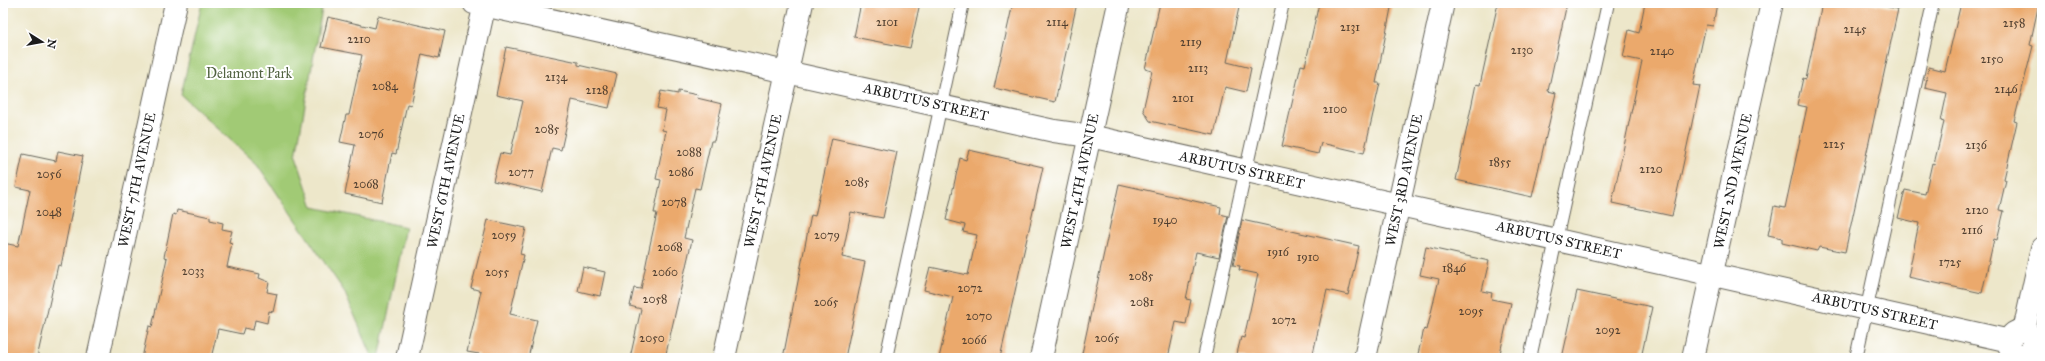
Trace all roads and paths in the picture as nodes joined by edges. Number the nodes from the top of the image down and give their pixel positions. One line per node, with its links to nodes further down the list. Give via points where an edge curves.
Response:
1 (176, 3): 21 (street, WEST 7TH AVENUE)
2 (802, 3): 11 (street, WEST 5TH AVENUE)
3 (963, 3): 12 (lane)
4 (1119, 3): 13 (street, WEST 4TH AVENUE)
5 (1283, 3): 14 (lane)
6 (1443, 3): 15 (street, WEST 3RD AVENUE)
7 (1608, 3): 16 (lane)
8 (1772, 3): 18 (street, WEST 2ND AVENUE)
9 (1933, 3): 19 (lane)
10 (481, 4): 11 (street, ARBUTUS STREET); 22 (street, WEST 6TH AVENUE)
11 (787, 72): 12 (street, ARBUTUS STREET); 23 (street, WEST 5TH AVENUE)
12 (941, 106): 13 (street, ARBUTUS STREET, via 1054,131); 24 (lane)
13 (1090, 136): 14 (street, ARBUTUS STREET); 25 (street, WEST 4TH AVENUE)
14 (1246, 171): 15 (street, ARBUTUS STREET); 26 (lane)
15 (1398, 205): 16 (street, ARBUTUS STREET); 27 (street, WEST 3RD AVENUE)
16 (1557, 240): 18 (street, ARBUTUS STREET); 28 (lane)
17 (2042, 248): 20 (street)
18 (1712, 274): 19 (street, ARBUTUS STREET); 29 (street, WEST 2ND AVENUE)
19 (1866, 309): 20 (street, ARBUTUS STREET); 30 (lane)
20 (2024, 347)
21 (98, 358)
22 (407, 358)
23 (724, 358)
24 (886, 358)
25 (1041, 358)
26 (1204, 358)
27 (1365, 358)
28 (1530, 358)
29 (1693, 358)
30 (1856, 358)

